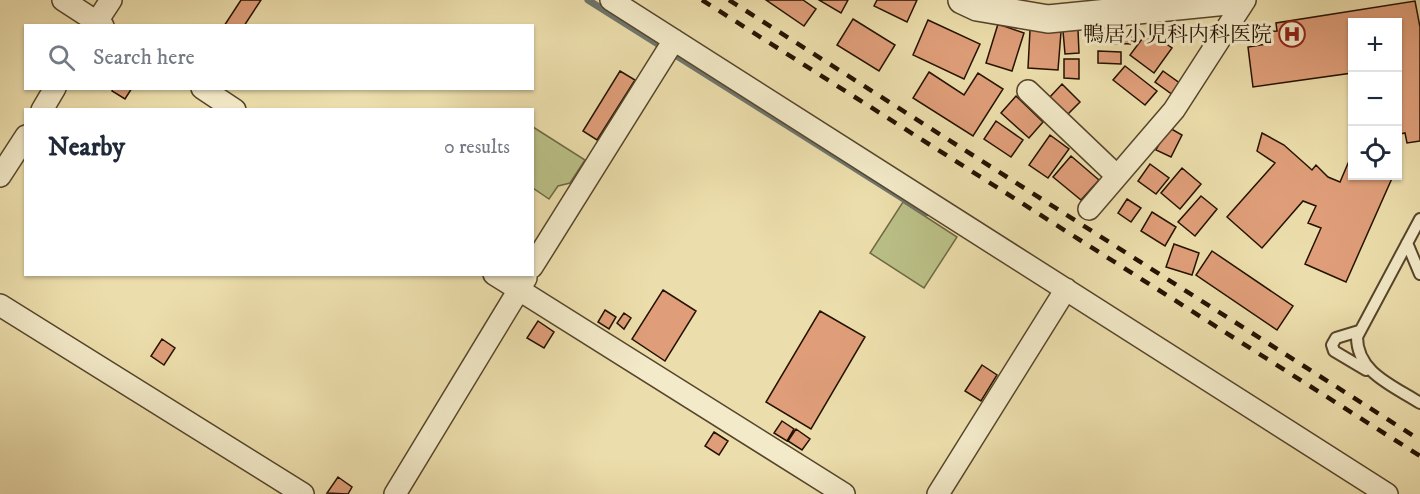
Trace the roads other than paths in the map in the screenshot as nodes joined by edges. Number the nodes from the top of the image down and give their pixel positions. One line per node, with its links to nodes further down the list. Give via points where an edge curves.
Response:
1 (63, 0): 6 (street)
2 (111, 0): 6 (street)
3 (611, 0): 7 (street)
4 (962, 0): 5 (street, via 976,7 1048,19)
5 (1233, 0): 15 (street, via 1174,110)
6 (98, 24)
7 (670, 47): 19 (street); 23 (street)
8 (54, 90): 11 (street)
9 (205, 90): 12 (street)
10 (1028, 91): 15 (street)
11 (43, 108)
12 (232, 108)
13 (24, 139): 14 (street)
14 (0, 176)
15 (1117, 176): 16 (street)
16 (1089, 210)
17 (1420, 219): 18 (lane)
18 (1413, 240): 20 (lane); 25 (lane)
19 (534, 264)
20 (1420, 274)
21 (501, 276): 22 (street)
22 (523, 282): 29 (street); 30 (street)
23 (1063, 295): 31 (street); 32 (street)
24 (0, 305): 28 (street)
25 (1359, 331): 26 (lane, via 1359,354); 26 (lane, via 1336,338 1334,351)
26 (1377, 376): 27 (lane)
27 (1420, 403)
28 (303, 494)
29 (395, 494)
30 (844, 494)
31 (938, 494)
32 (1387, 494)

